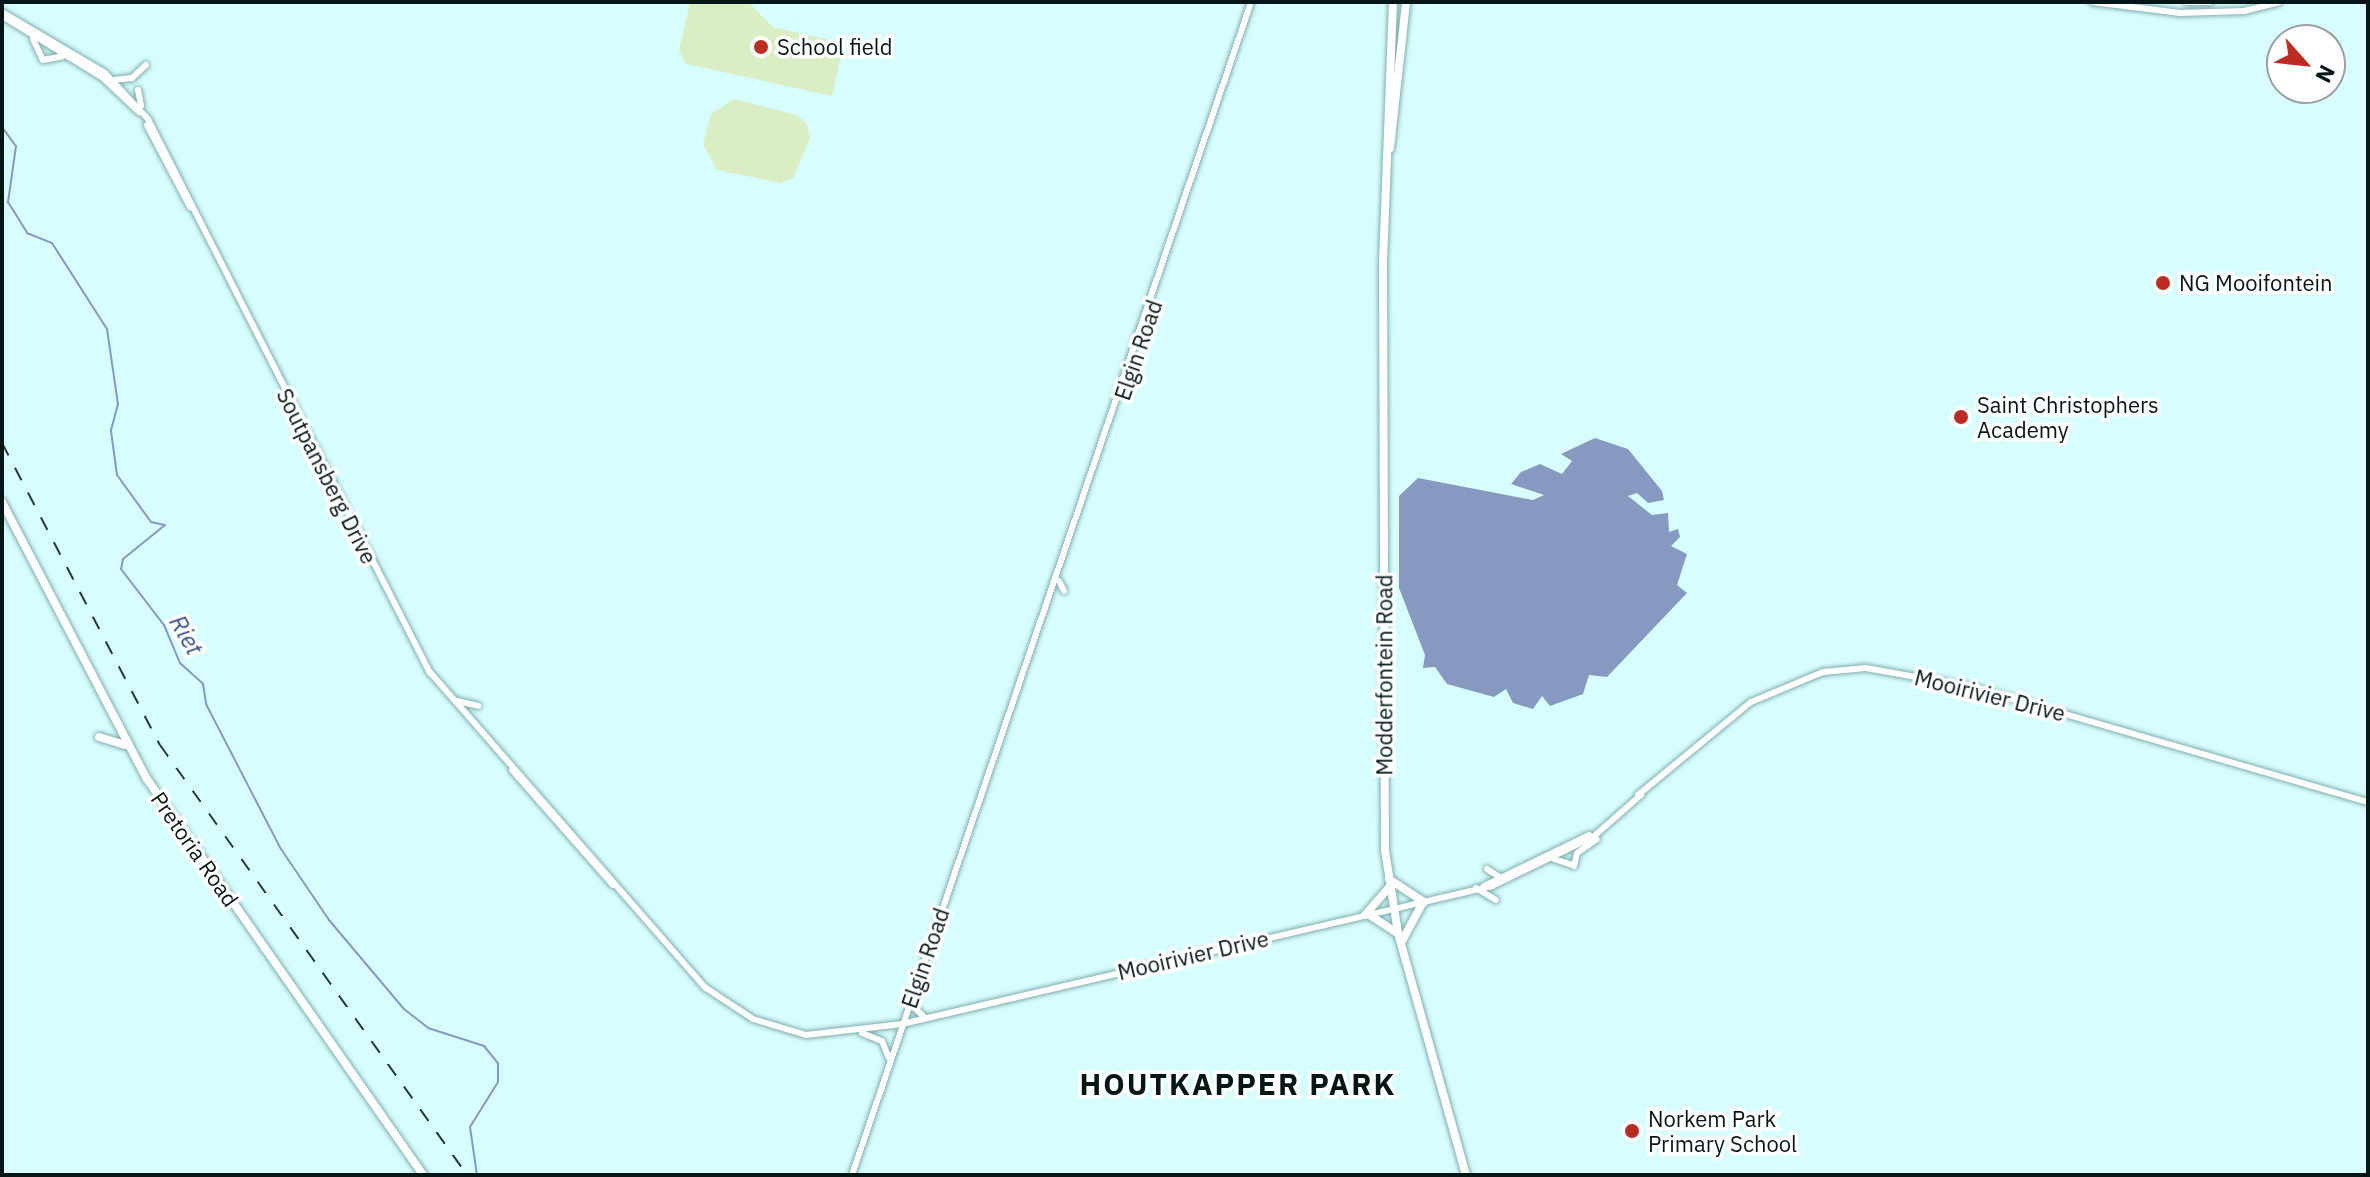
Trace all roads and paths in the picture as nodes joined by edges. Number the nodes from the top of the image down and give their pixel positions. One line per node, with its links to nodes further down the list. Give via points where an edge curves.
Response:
1 (1253, 2): 21 (street, Elgin Road); 24 (street, Elgin Road)
2 (1393, 2): 18 (main road, Modderfontein Road)
3 (1406, 2): 18 (main road, Modderfontein Road)
4 (2092, 2): 8 (street)
5 (2188, 2): 6 (street); 9 (street)
6 (2210, 2)
7 (2279, 2): 9 (street)
8 (2116, 4): 9 (street)
9 (2205, 12)
10 (2, 14): 11 (street); 14 (street)
11 (31, 36): 12 (street); 12 (street, via 43,60)
12 (67, 57): 16 (street)
13 (146, 65): 14 (street, via 132,78)
14 (113, 80): 16 (street)
15 (138, 90): 17 (street)
16 (133, 103): 17 (street, Soutpansberg Drive); 19 (street, Soutpansberg Drive)
17 (142, 111): 19 (street, Soutpansberg Drive)
18 (1386, 164): 36 (main road, Modderfontein Road)
19 (229, 279): 23 (street, Soutpansberg Drive)
20 (2, 502): 28 (main road, Pretoria Road)
21 (1059, 581): 22 (street); 24 (street, Elgin Road)
22 (1064, 591)
23 (429, 671): 25 (street, Soutpansberg Drive); 33 (street, Soutpansberg Drive)
24 (1017, 696): 43 (street, Elgin Road)
25 (454, 700): 26 (street); 33 (street, Soutpansberg Drive)
26 (478, 706)
27 (99, 737): 28 (main road)
28 (129, 748): 48 (main road, Pretoria Road)
29 (1641, 795): 30 (street, Mooirivier Drive, via 1751,702 1823,672 1866,668 1972,687); 31 (street, Mooirivier Drive); 35 (street, Mooirivier Drive, via 1595,831)
30 (2368, 802)
31 (1620, 817): 32 (street, Mooirivier Drive); 32 (street, via 1577,853 1573,866)
32 (1552, 859): 35 (street, Mooirivier Drive)
33 (594, 860): 46 (street, Soutpansberg Drive, via 706,988 744,1015 806,1035)
34 (1487, 869): 35 (street)
35 (1504, 879): 37 (street, Mooirivier Drive); 37 (street, via 1496,898)
36 (1389, 883): 38 (main road); 39 (main road, Modderfontein Road); 40 (main road)
37 (1476, 888): 38 (street, Mooirivier Drive)
38 (1423, 902): 39 (street, Mooirivier Drive); 42 (main road)
39 (1393, 909): 40 (street, Mooirivier Drive); 41 (main road, Modderfontein Road)
40 (1367, 914): 41 (main road); 44 (street, Mooirivier Drive)
41 (1398, 933): 42 (main road, Modderfontein Road)
42 (1401, 944): 50 (main road, Modderfontein Road)
43 (909, 1002): 44 (street); 45 (street, Elgin Road)
44 (925, 1018): 45 (street, Mooirivier Drive)
45 (902, 1024): 46 (street, Soutpansberg Drive); 47 (street, Elgin Road)
46 (860, 1033): 47 (street, via 882,1041)
47 (889, 1062): 49 (street, Elgin Road)
48 (423, 1175)
49 (852, 1175)
50 (1466, 1175)

